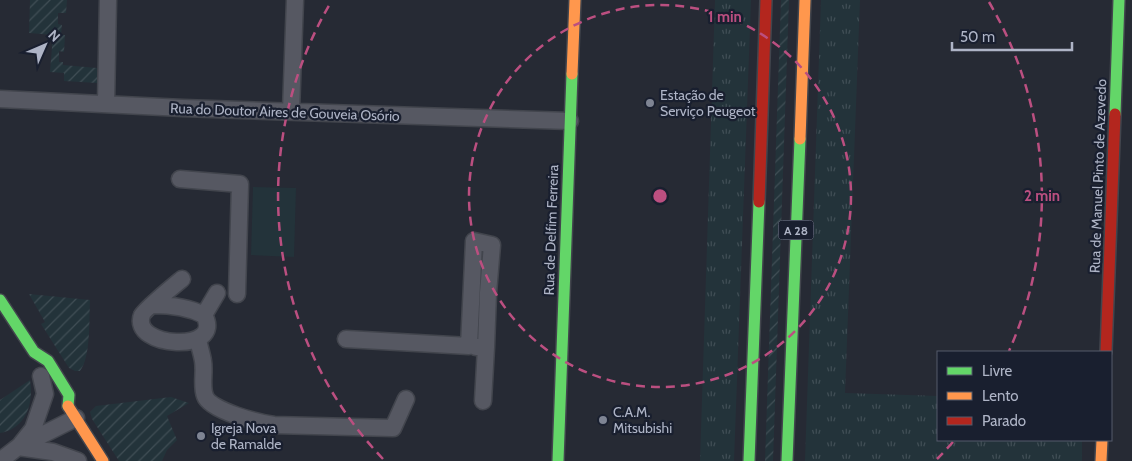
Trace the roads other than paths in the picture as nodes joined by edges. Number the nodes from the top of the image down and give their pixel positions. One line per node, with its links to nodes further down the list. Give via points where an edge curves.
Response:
1 (108, 0): 8 (street)
2 (295, 0): 9 (street)
3 (575, 0): 10 (main road, Rua de Delfim Ferreira)
4 (766, 0): 36 (main road, A 28)
5 (804, 0): 37 (main road, A 28)
6 (1119, 0): 24 (main road, Rua de Manuel Pinto de Azevedo)
7 (0, 99): 8 (street, Rua do Doutor Aires de Gouveia Osório)
8 (106, 104): 9 (street, Rua do Doutor Aires de Gouveia Osório)
9 (291, 111): 10 (street, Rua do Doutor Aires de Gouveia Osório)
10 (570, 121): 35 (main road, Rua de Delfim Ferreira)
11 (180, 179): 16 (street, via 240,184)
12 (182, 278): 18 (street)
13 (470, 292): 15 (street); 15 (street, via 474,241 492,245); 22 (street)
14 (217, 293): 19 (street)
15 (488, 293): 23 (street)
16 (237, 294)
17 (0, 300): 25 (main road)
18 (153, 305): 19 (street, via 178,307); 20 (street, via 142,315 146,333 182,342)
19 (204, 315): 20 (street, via 207,330)
20 (198, 339): 27 (street, via 205,397 220,409 259,423 393,428)
21 (346, 339): 22 (street)
22 (468, 346): 23 (street)
23 (486, 347): 28 (street)
24 (1106, 351)
25 (34, 352): 26 (main road, via 36,369); 29 (main road, via 48,361 69,395)
26 (41, 376): 29 (main road); 31 (street, via 45,394 33,428)
27 (406, 398)
28 (483, 402)
29 (64, 405): 31 (street); 34 (main road)
30 (1102, 441): 38 (main road)
31 (18, 447): 32 (street); 33 (street, via 53,452)
32 (0, 461)
33 (78, 461)
34 (102, 461)
35 (558, 461)
36 (749, 461)
37 (787, 461)
38 (1101, 461)

